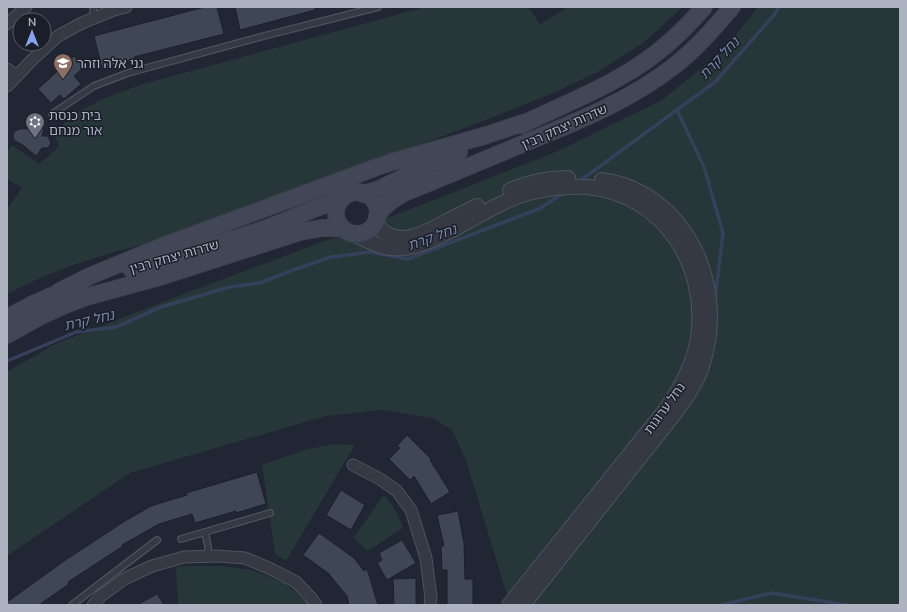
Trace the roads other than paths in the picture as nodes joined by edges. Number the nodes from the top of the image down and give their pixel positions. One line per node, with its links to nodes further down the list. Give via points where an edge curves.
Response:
1 (26, 7): 7 (street)
2 (126, 7): 6 (street)
3 (378, 7): 11 (lane, via 128,74 94,86)
4 (704, 7): 12 (main road, שדרות יצחק רבין, via 683,30 639,66 592,92)
5 (732, 7): 15 (main road, שדרות יצחק רבין, via 675,65 627,97 572,124 402,194 386,205)
6 (94, 12): 9 (street, via 82,23 58,36)
7 (7, 24)
8 (7, 69): 9 (street)
9 (17, 76): 10 (street)
10 (7, 86)
11 (52, 114)
12 (529, 121): 13 (main road, שדרות יצחק רבין); 17 (main road, via 377,167 157,249)
13 (363, 194): 14 (main road, via 349,194); 15 (main road, via 374,202)
14 (344, 197): 16 (main road, via 336,209 336,216); 17 (main road, שדרות יצחק רבין, via 231,240)
15 (377, 217): 16 (main road, via 372,228 366,232 360,234); 31 (street, נחל ערוגות, via 381,230 398,238 406,238 426,232 530,182 545,179 592,178 611,182 648,196 679,224 697,252 709,298 710,328 703,364 691,389 671,418)
16 (347, 231): 19 (main road, שדרות יצחק רבין, via 322,228 300,232 163,276 86,297 43,315); 30 (street, נחל ערוגות, via 388,248 415,247 528,193 564,187 602,189 628,198 660,219 676,239 690,265 699,300 699,326 695,352 681,386)
17 (58, 292): 18 (main road, שדרות יצחק רבין)
18 (7, 318)
19 (7, 335)
20 (353, 465): 29 (street, via 397,491 411,510 426,558)
21 (270, 513): 22 (lane)
22 (205, 532): 23 (lane); 25 (lane)
23 (181, 539)
24 (157, 540): 26 (lane)
25 (208, 556): 27 (street, via 184,557 152,566 124,578); 28 (street, via 246,558 271,569 296,582)
26 (72, 605)
27 (93, 605)
28 (316, 605)
29 (430, 605)
30 (509, 605)
31 (523, 605)

